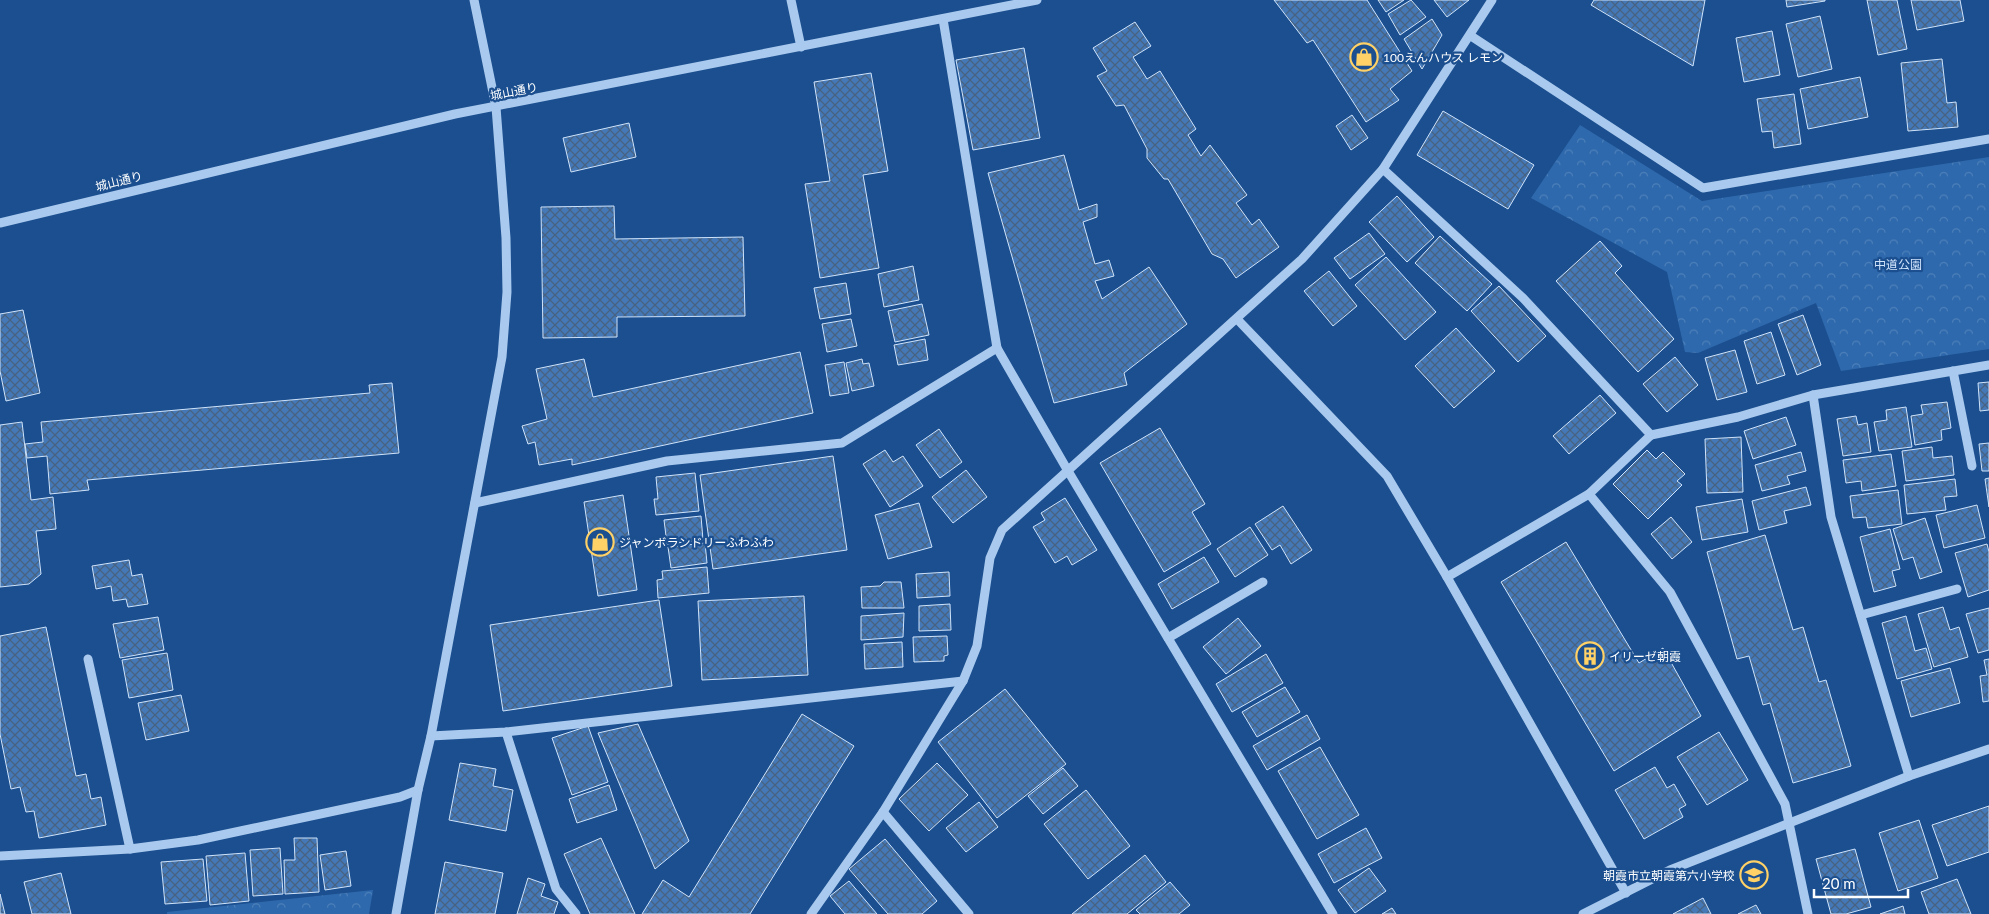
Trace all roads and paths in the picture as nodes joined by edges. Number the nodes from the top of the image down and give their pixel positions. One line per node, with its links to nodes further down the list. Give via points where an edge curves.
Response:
1 (474, 0): 8 (street)
2 (791, 0): 7 (street)
3 (1037, 0): 5 (street, 城山通り)
4 (1492, 0): 6 (street)
5 (943, 19): 7 (street, 城山通り); 13 (street)
6 (1470, 36): 9 (street, via 1703,188); 10 (street)
7 (801, 47): 8 (street, 城山通り)
8 (496, 107): 11 (street, 城山通り, via 455,114); 21 (street, via 507,292 502,357)
9 (1989, 139)
10 (1384, 169): 12 (street, via 1302,259); 17 (street, via 1523,298)
11 (0, 223)
12 (1237, 319): 19 (street); 22 (street, via 1387,476)
13 (997, 348): 19 (street); 21 (street, via 842,443 667,461)
14 (1989, 365): 15 (street)
15 (1953, 371): 16 (street); 18 (street)
16 (1813, 395): 17 (street, via 1738,417); 25 (street, via 1831,517)
17 (1651, 435): 20 (street)
18 (1972, 466)
19 (1068, 471): 26 (street); 28 (street, via 1002,530 990,558 977,646)
20 (1589, 494): 22 (street); 35 (street, via 1670,592 1785,804)
21 (475, 503): 30 (street)
22 (1448, 578): 38 (street)
23 (1263, 582): 26 (street)
24 (1957, 588): 25 (street)
25 (1861, 615): 32 (street)
26 (1168, 638): 43 (street)
27 (88, 659): 36 (street)
28 (963, 681): 29 (street); 34 (street)
29 (506, 732): 30 (street); 40 (street, via 556,889)
30 (432, 736): 33 (street)
31 (1989, 749): 32 (street)
32 (1909, 776): 35 (street)
33 (418, 790): 36 (street, via 198,840); 39 (street)
34 (883, 812): 41 (street); 42 (street)
35 (1790, 822): 38 (street, via 1670,870); 45 (street)
36 (130, 849): 37 (street)
37 (0, 856)
38 (1626, 893): 44 (street)
39 (396, 914)
40 (576, 914)
41 (811, 914)
42 (969, 914)
43 (1333, 914)
44 (1583, 914)
45 (1808, 914)

